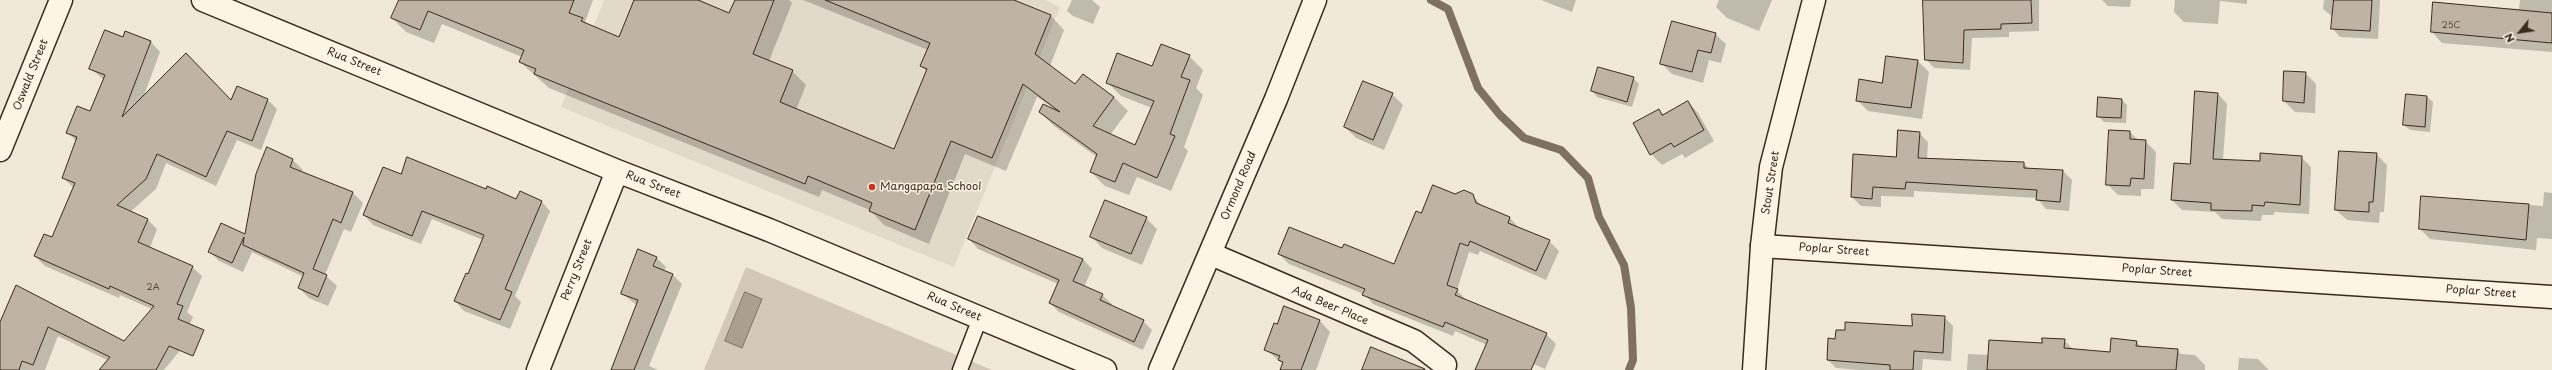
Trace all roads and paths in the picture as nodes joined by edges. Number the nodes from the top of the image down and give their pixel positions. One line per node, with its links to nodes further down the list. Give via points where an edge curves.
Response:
1 (61, 0): 5 (street, Oswald Street)
2 (203, 0): 6 (street, Rua Street)
3 (1315, 0): 8 (street, Ormond Road)
4 (1814, 0): 7 (street, Stout Street, via 1771,167)
5 (0, 150)
6 (617, 171): 10 (street, Rua Street, via 769,230); 12 (street, Perry Street)
7 (1762, 246): 9 (street, Poplar Street); 16 (street, Stout Street)
8 (1210, 254): 11 (street, Ada Beer Place, via 1414,341); 15 (street, Ormond Road)
9 (2552, 297)
10 (980, 318): 13 (lane); 14 (street, Rua Street)
11 (1445, 365)
12 (538, 370)
13 (960, 370)
14 (1104, 370)
15 (1160, 370)
16 (1754, 370)

